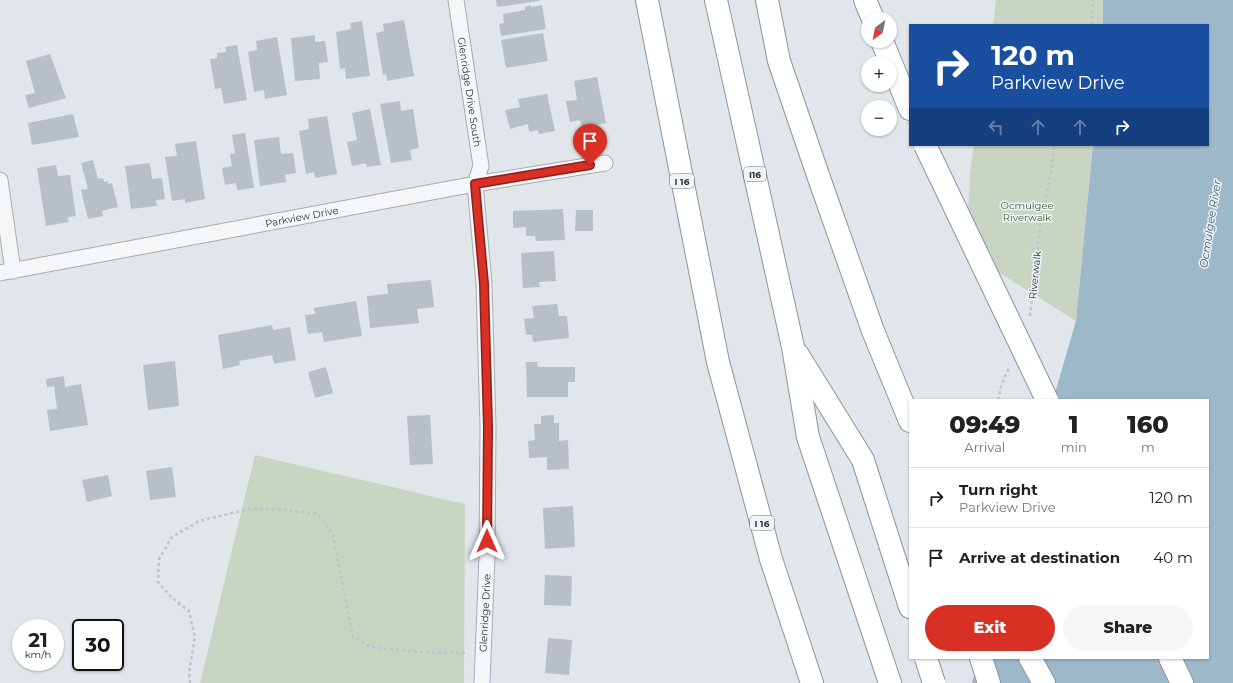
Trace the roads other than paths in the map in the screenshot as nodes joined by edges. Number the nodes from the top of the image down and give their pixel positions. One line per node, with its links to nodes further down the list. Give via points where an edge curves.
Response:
1 (456, 0): 12 (street, Glenridge Drive South, via 480,166)
2 (647, 0): 25 (highway, I 16, via 718,362 771,559)
3 (716, 0): 14 (highway, I16)
4 (767, 0): 16 (highway, via 779,61 873,331)
5 (865, 0): 6 (highway)
6 (870, 12)
7 (885, 48): 8 (highway)
8 (909, 107)
9 (925, 146): 15 (highway, bridge)
10 (605, 163): 12 (street, Parkview Drive)
11 (0, 180): 13 (street)
12 (475, 184): 13 (street, Parkview Drive); 24 (street, Glenridge Drive, via 484,284 488,427 487,556)
13 (6, 272)
14 (793, 347): 19 (highway, I16, via 863,460); 26 (highway, via 808,437)
15 (1047, 399)
16 (901, 401): 17 (highway); 18 (highway)
17 (909, 419)
18 (909, 427)
19 (909, 604)
20 (926, 659): 27 (highway, bridge)
21 (981, 659): 28 (highway)
22 (1031, 659): 29 (highway)
23 (1170, 659): 30 (highway)
24 (482, 683)
25 (812, 683)
26 (890, 683)
27 (934, 683)
28 (989, 683)
29 (1044, 683)
30 (1182, 683)

